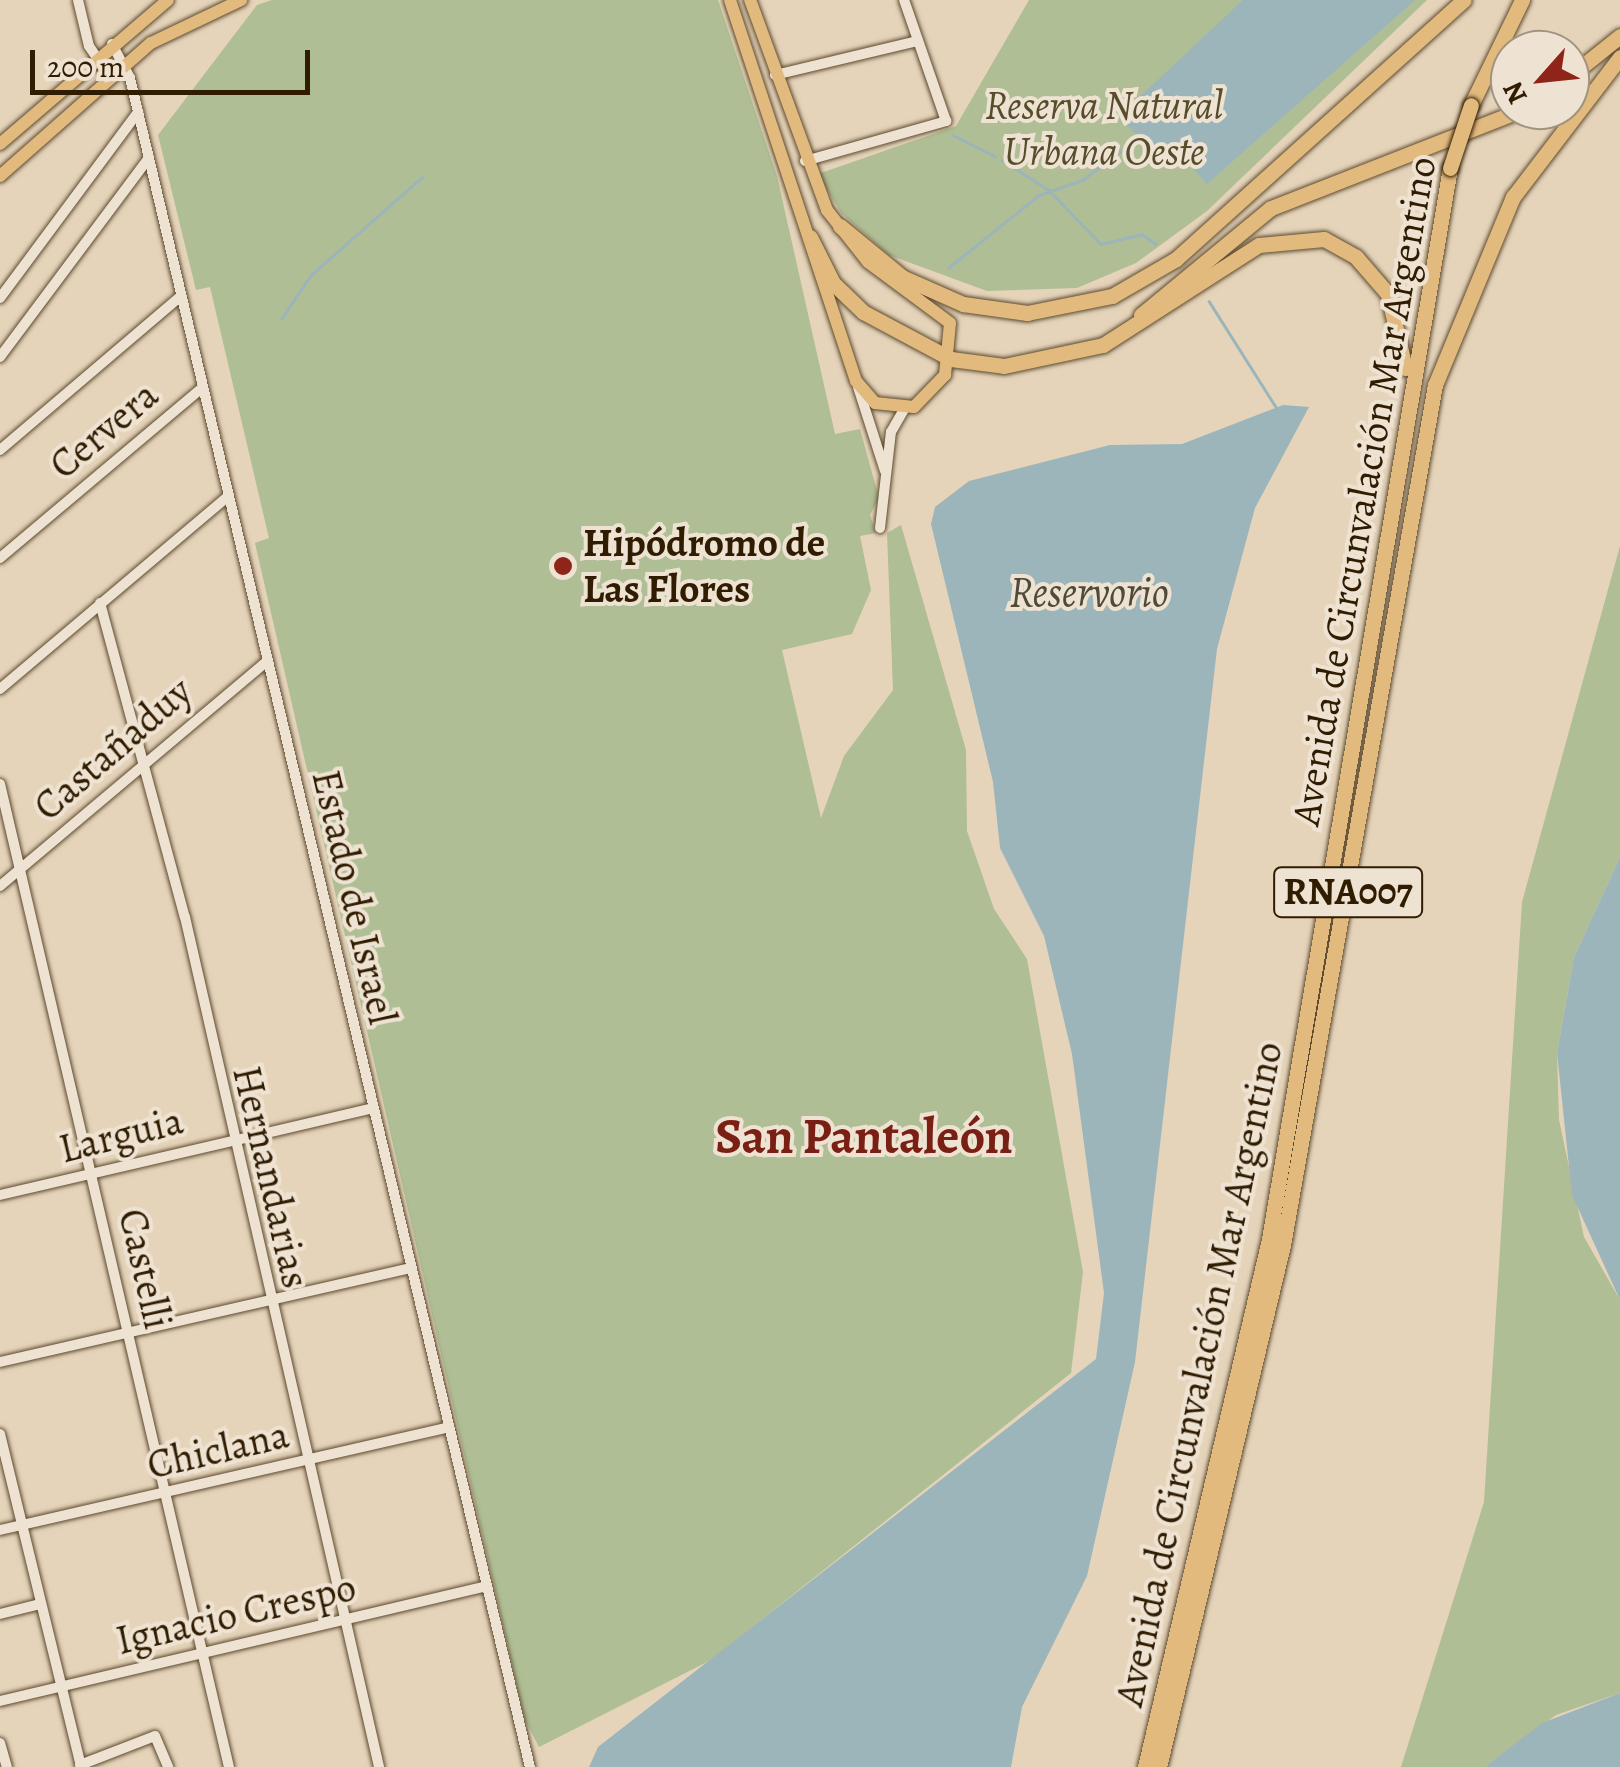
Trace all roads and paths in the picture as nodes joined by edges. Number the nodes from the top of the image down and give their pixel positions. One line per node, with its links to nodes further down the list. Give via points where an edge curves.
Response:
1 (78, 0): 13 (street)
2 (168, 0): 11 (main road)
3 (241, 0): 15 (main road, via 179,25)
4 (730, 0): 25 (main road)
5 (750, 0): 17 (main road)
6 (904, 0): 10 (street)
7 (1464, 0): 24 (highway, via 1176,259 1112,296 1027,313 962,304 902,277)
8 (1522, 0): 44 (highway, Avenida de Circunvalación Mar Argentino / RNA007, bridge, via 1471,104 1450,168)
9 (1620, 36): 14 (highway)
10 (918, 41): 17 (street); 22 (street, via 946,121)
11 (112, 44): 13 (main road); 15 (street, Estado de Israel)
12 (1620, 57): 76 (highway, RNA007, via 1513,197 1436,385 1283,1246)
13 (94, 58): 16 (street); 20 (main road)
14 (1590, 60)
15 (126, 63): 16 (main road); 18 (street, Estado de Israel)
16 (110, 76): 23 (main road)
17 (775, 76): 22 (main road)
18 (138, 112): 21 (street, Estado de Israel); 27 (street)
19 (1490, 122): 28 (highway, via 1271,208)
20 (0, 144)
21 (149, 158): 26 (street, Estado de Israel); 29 (street)
22 (804, 162): 24 (main road)
23 (0, 176)
24 (840, 226): 30 (main road, via 879,272 945,314)
25 (810, 237): 30 (highway, via 851,303); 31 (main road)
26 (181, 296): 32 (street, Estado de Israel); 34 (street)
27 (0, 298)
28 (1120, 335): 30 (highway, via 1044,364); 44 (highway, via 1259,245 1291,237 1324,240 1356,257 1399,315 1406,368)
29 (0, 357)
30 (951, 358): 33 (main road, via 930,397)
31 (856, 381): 33 (main road, via 875,403); 35 (street)
32 (202, 388): 36 (street, Estado de Israel); 38 (street, Cervera)
33 (905, 408): 35 (street)
34 (0, 450)
35 (886, 477): 37 (street)
36 (228, 496): 39 (street); 40 (street, Estado de Israel)
37 (880, 528)
38 (0, 558)
39 (100, 603): 41 (street); 42 (street, Hernandarias)
40 (267, 661): 42 (street, Castañaduy); 47 (street, Estado de Israel)
41 (0, 690)
42 (144, 762): 45 (street, Castañaduy); 48 (street, Hernandarias)
43 (0, 784): 45 (street, Castelli)
44 (1342, 797): 75 (highway, Avenida de Circunvalación Mar Argentino / RNA007, via 1270,1239)
45 (20, 868): 46 (street, Castañaduy); 49 (street, Castelli)
46 (0, 886)
47 (373, 1108): 48 (street, Larguia); 51 (street, Estado de Israel)
48 (233, 1139): 49 (street, Larguia); 52 (street, Hernandarias)
49 (92, 1172): 50 (street, Larguia); 53 (street, Castelli)
50 (0, 1195)
51 (410, 1268): 52 (street); 55 (street, Estado de Israel)
52 (269, 1299): 53 (street); 57 (street, Hernandarias)
53 (128, 1332): 54 (street); 58 (street, Castelli)
54 (0, 1362)
55 (448, 1426): 57 (street, Chiclana); 61 (street, Estado de Israel)
56 (0, 1434): 59 (street)
57 (308, 1460): 58 (street, Chiclana); 64 (street, Hernandarias)
58 (165, 1492): 59 (street, Chiclana); 65 (street, Castelli)
59 (21, 1525): 60 (street, Chiclana); 62 (street)
60 (0, 1530)
61 (487, 1586): 64 (street, Ignacio Crespo); 74 (street, Estado de Israel)
62 (40, 1604): 63 (street); 66 (street)
63 (0, 1614)
64 (345, 1619): 65 (street, Ignacio Crespo); 73 (street, Hernandarias)
65 (202, 1652): 66 (street, Ignacio Crespo); 72 (street, Castelli)
66 (60, 1686): 67 (street, Ignacio Crespo); 69 (street)
67 (0, 1701)
68 (0, 1743): 70 (street)
69 (80, 1766): 71 (street, via 154,1736)
70 (7, 1767)
71 (168, 1767)
72 (230, 1767)
73 (379, 1767)
74 (530, 1767)
75 (1145, 1767)
76 (1159, 1767)

